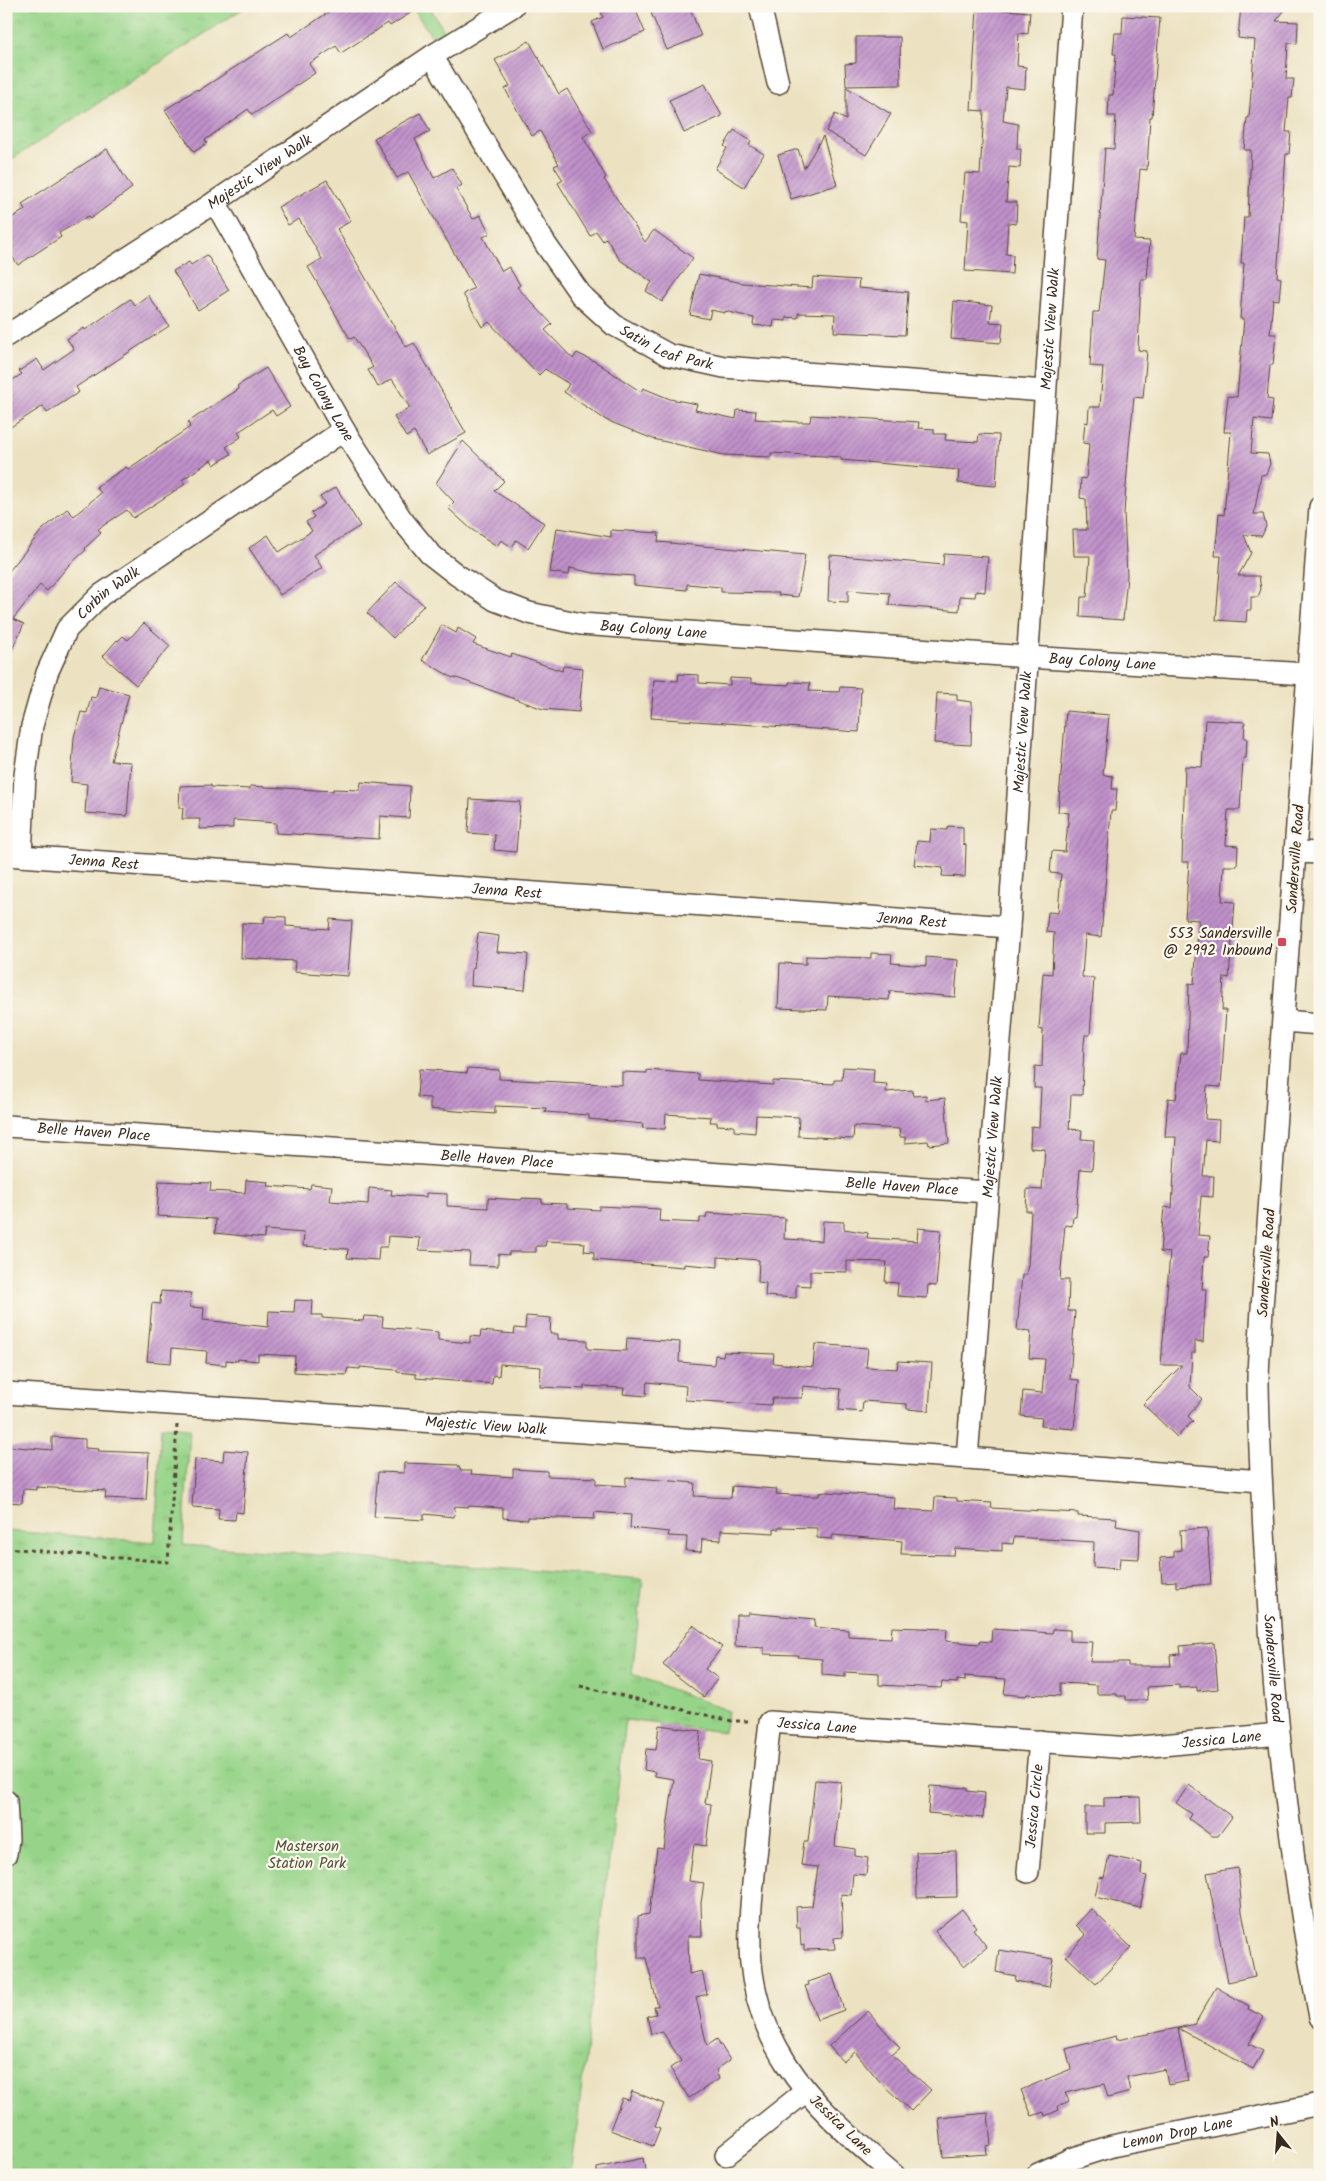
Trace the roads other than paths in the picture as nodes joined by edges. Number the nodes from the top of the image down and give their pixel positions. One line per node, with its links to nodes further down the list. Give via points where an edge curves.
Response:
1 (513, 6): 4 (street, Majestic View Walk)
2 (760, 6): 5 (street)
3 (1072, 6): 8 (street, Majestic View Walk)
4 (432, 56): 6 (street, Majestic View Walk); 8 (street, Satin Leaf Park, via 551,252 581,295 614,325 669,354 724,367)
5 (778, 83)
6 (215, 202): 7 (street, Majestic View Walk); 9 (street, Bay Colony Lane)
7 (6, 336)
8 (1046, 391): 11 (street, Majestic View Walk)
9 (344, 430): 11 (street, Bay Colony Lane, via 402,520 430,554 495,600 529,613 582,624); 15 (street, Corbin Walk, via 101,595 68,629 47,673 32,726)
10 (1320, 507): 12 (street, Sandersville Road)
11 (1027, 658): 12 (street, Bay Colony Lane); 16 (street, Majestic View Walk)
12 (1306, 674): 13 (street, Sandersville Road)
13 (1296, 852): 14 (street); 17 (street, Sandersville Road)
14 (1320, 853)
15 (14, 855): 16 (street, Jenna Rest)
16 (1009, 927): 20 (street, Majestic View Walk)
17 (1284, 1021): 18 (street); 23 (street, Sandersville Road, via 1260,1336)
18 (1320, 1024)
19 (6, 1126): 20 (street, Belle Haven Place)
20 (988, 1192): 22 (street, Majestic View Walk)
21 (6, 1393): 22 (street, Majestic View Walk)
22 (967, 1458): 23 (street, Majestic View Walk)
23 (1261, 1481): 24 (street, Sandersville Road)
24 (1279, 1734): 25 (street, Jessica Lane, via 1130,1748); 29 (street, Sandersville Road, via 1304,1938)
25 (1040, 1741): 28 (street, Jessica Circle); 30 (street, Jessica Lane, via 770,1722 748,1924 749,1959 767,2029)
26 (6, 1801): 27 (street)
27 (6, 1854)
28 (1028, 1872)
29 (1320, 2017)
30 (806, 2091): 32 (street); 33 (street, Jessica Lane)
31 (1320, 2104): 34 (street, Lemon Drop Lane, via 1112,2146)
32 (726, 2155)
33 (894, 2175)
34 (1036, 2175)

